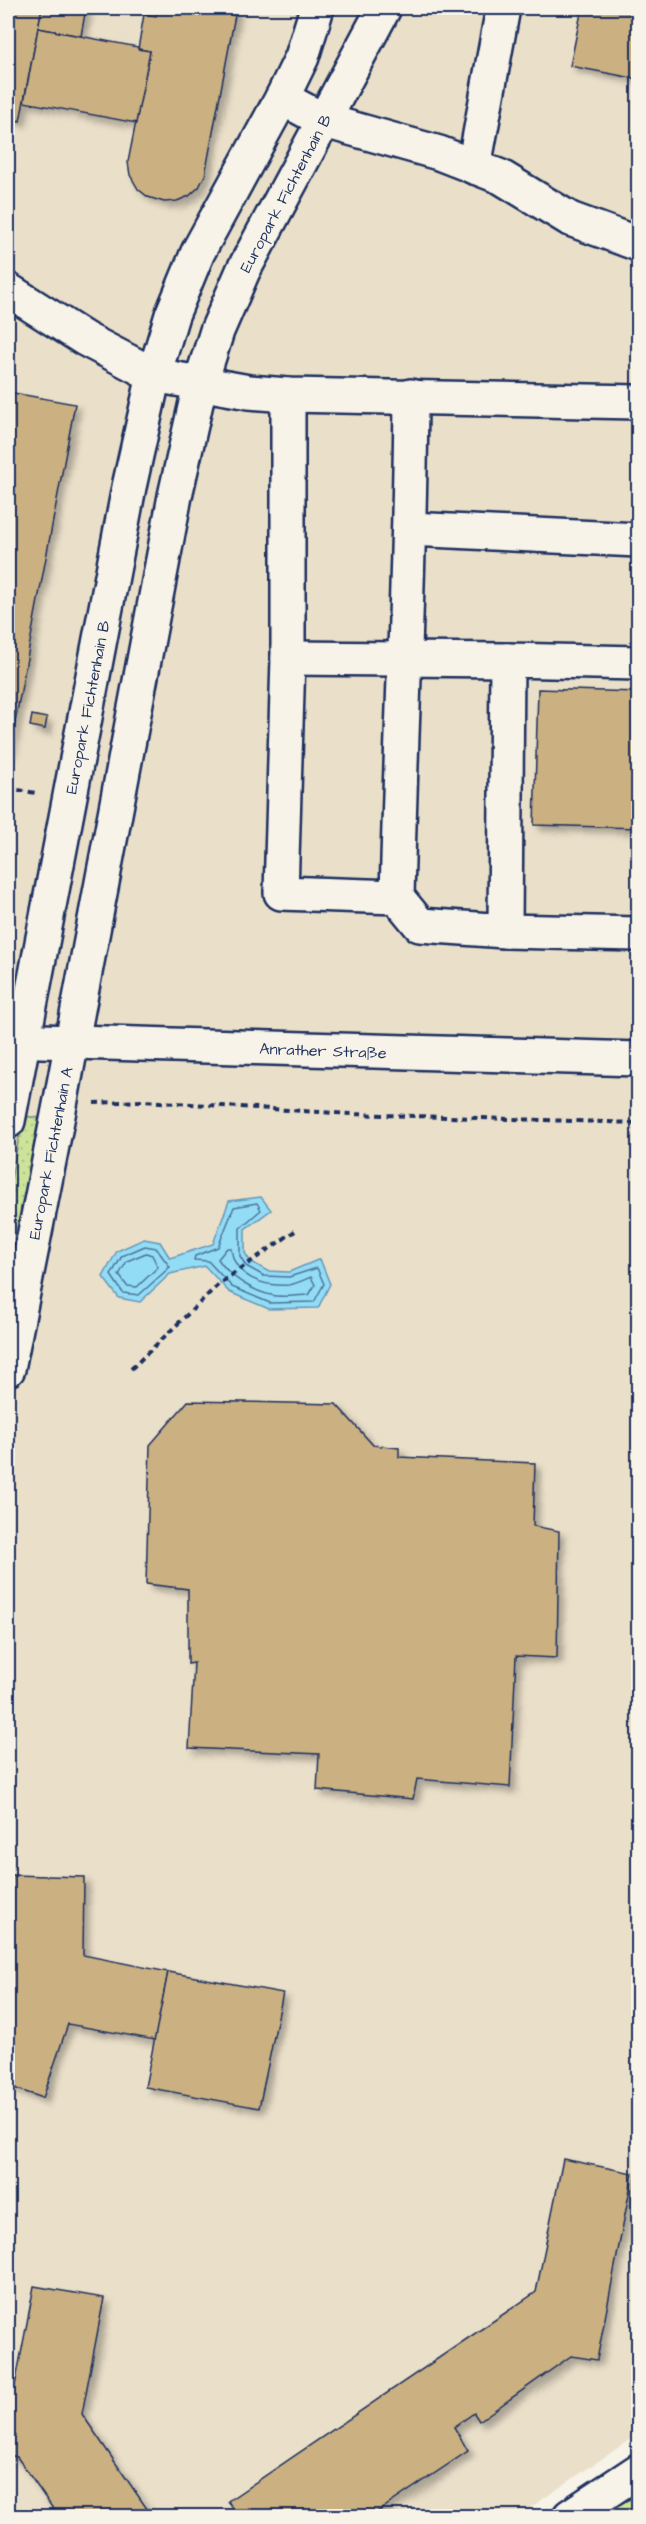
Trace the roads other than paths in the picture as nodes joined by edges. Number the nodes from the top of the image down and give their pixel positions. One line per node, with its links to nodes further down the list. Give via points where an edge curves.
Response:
1 (317, 8): 4 (street, Europark Fichtenhain B, via 302,57)
2 (384, 8): 5 (street, Europark Fichtenhain B)
3 (503, 8): 6 (street)
4 (282, 98): 5 (street); 9 (street, Europark Fichtenhain B, via 198,252 172,315)
5 (325, 121): 6 (street, via 439,153); 10 (street, Europark Fichtenhain B, via 243,271 217,331)
6 (474, 167): 7 (street, via 501,177 570,219)
7 (639, 244)
8 (8, 290): 9 (street, via 85,339)
9 (154, 375): 10 (street); 23 (street, Europark Fichtenhain B)
10 (200, 385): 11 (street); 24 (street, Europark Fichtenhain B, via 175,495)
11 (288, 395): 12 (street); 16 (street)
12 (411, 396): 13 (street); 14 (street)
13 (639, 402)
14 (410, 529): 15 (street); 17 (street)
15 (639, 540)
16 (288, 658): 17 (street); 20 (street, via 281,893)
17 (403, 659): 18 (street); 20 (street)
18 (507, 660): 19 (street); 21 (street)
19 (639, 663)
20 (397, 897): 21 (street, via 420,925)
21 (505, 932): 22 (street)
22 (639, 934)
23 (15, 1040): 24 (street, Anrather Straße); 26 (street)
24 (72, 1042): 25 (street, Anrather Straße); 27 (street, Europark Fichtenhain A)
25 (639, 1059)
26 (8, 1121)
27 (8, 1370)
28 (639, 2471): 29 (street)
29 (570, 2517)

